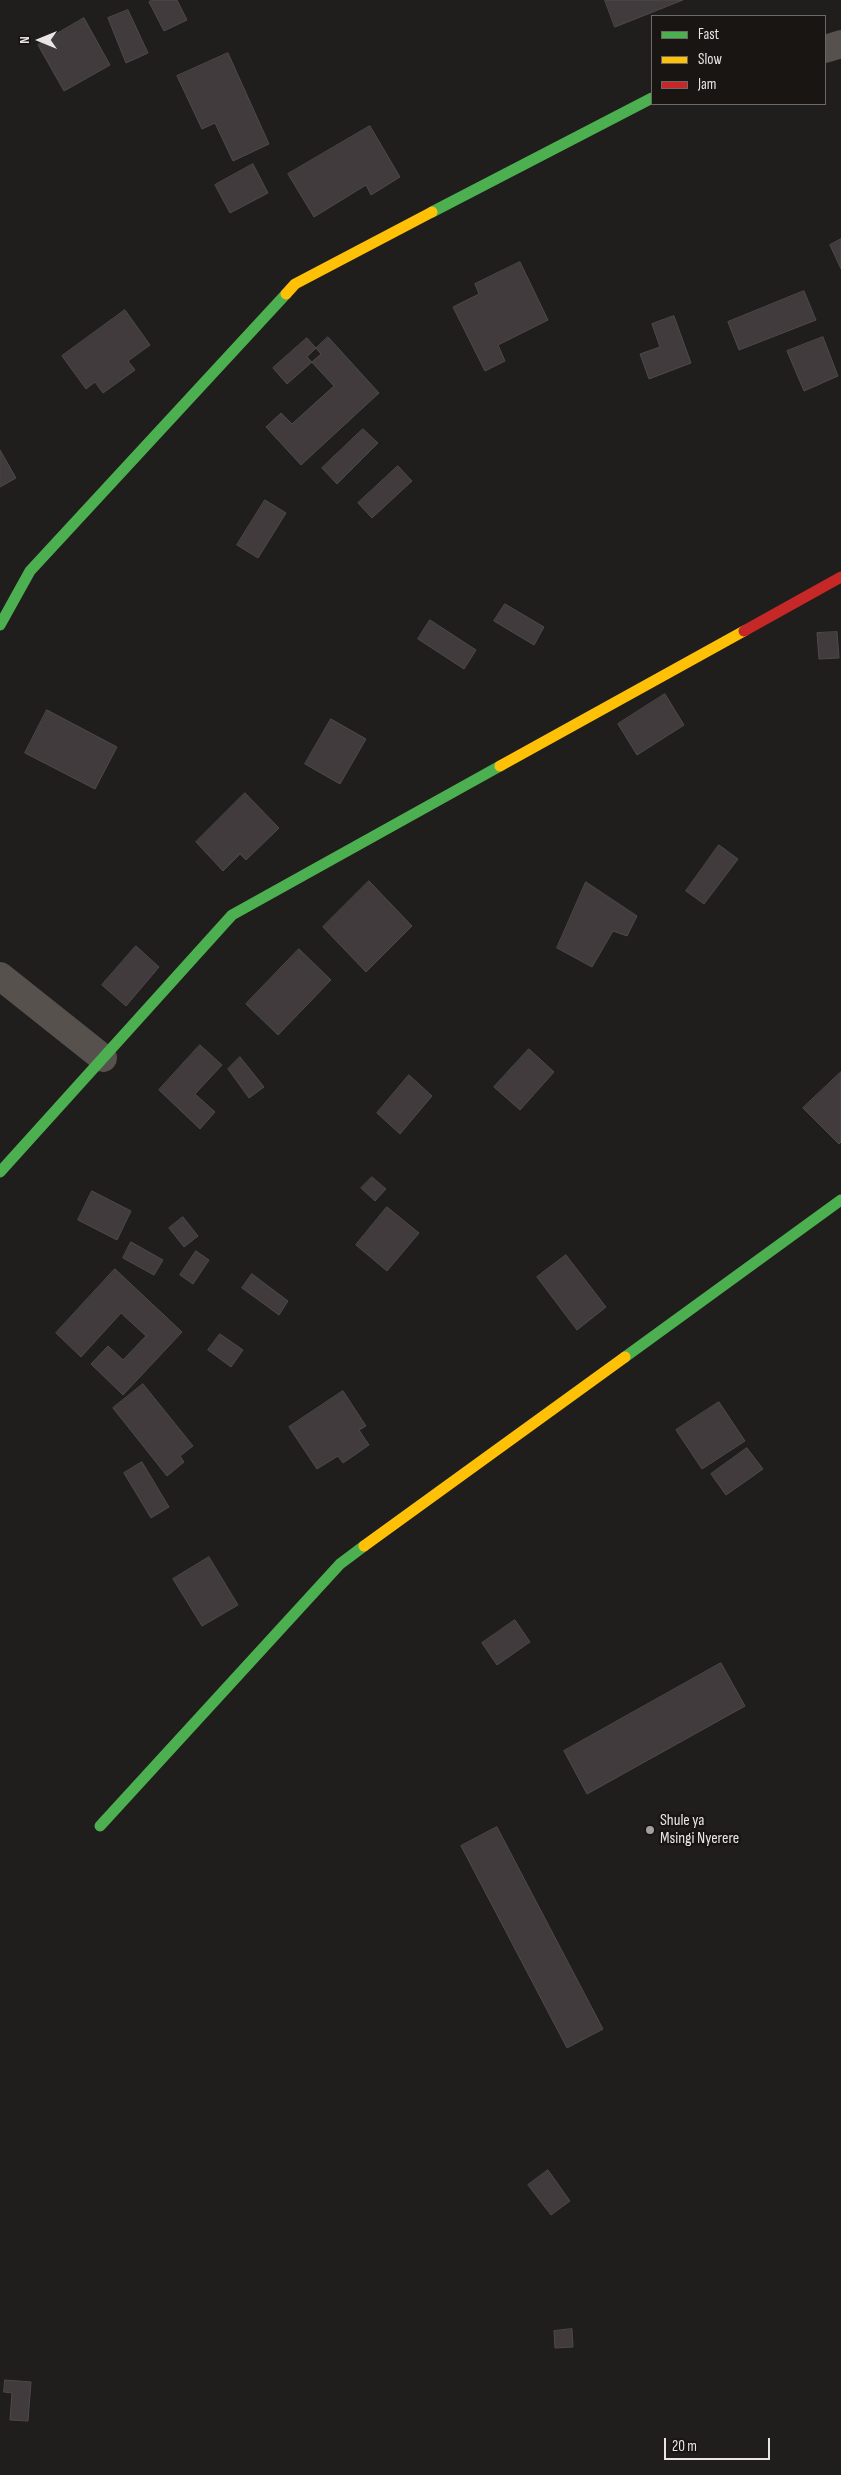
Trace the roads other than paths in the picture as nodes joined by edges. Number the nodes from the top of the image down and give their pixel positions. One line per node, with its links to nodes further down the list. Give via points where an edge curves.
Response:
1 (841, 44): 2 (street)
2 (826, 49)
3 (651, 99): 5 (street, via 295,284 30,571)
4 (841, 577): 7 (street, via 232,915)
5 (0, 625)
6 (0, 976): 7 (street)
7 (103, 1058): 8 (street)
8 (0, 1172)
9 (841, 1200): 10 (street, via 340,1564)
10 (100, 1826)

